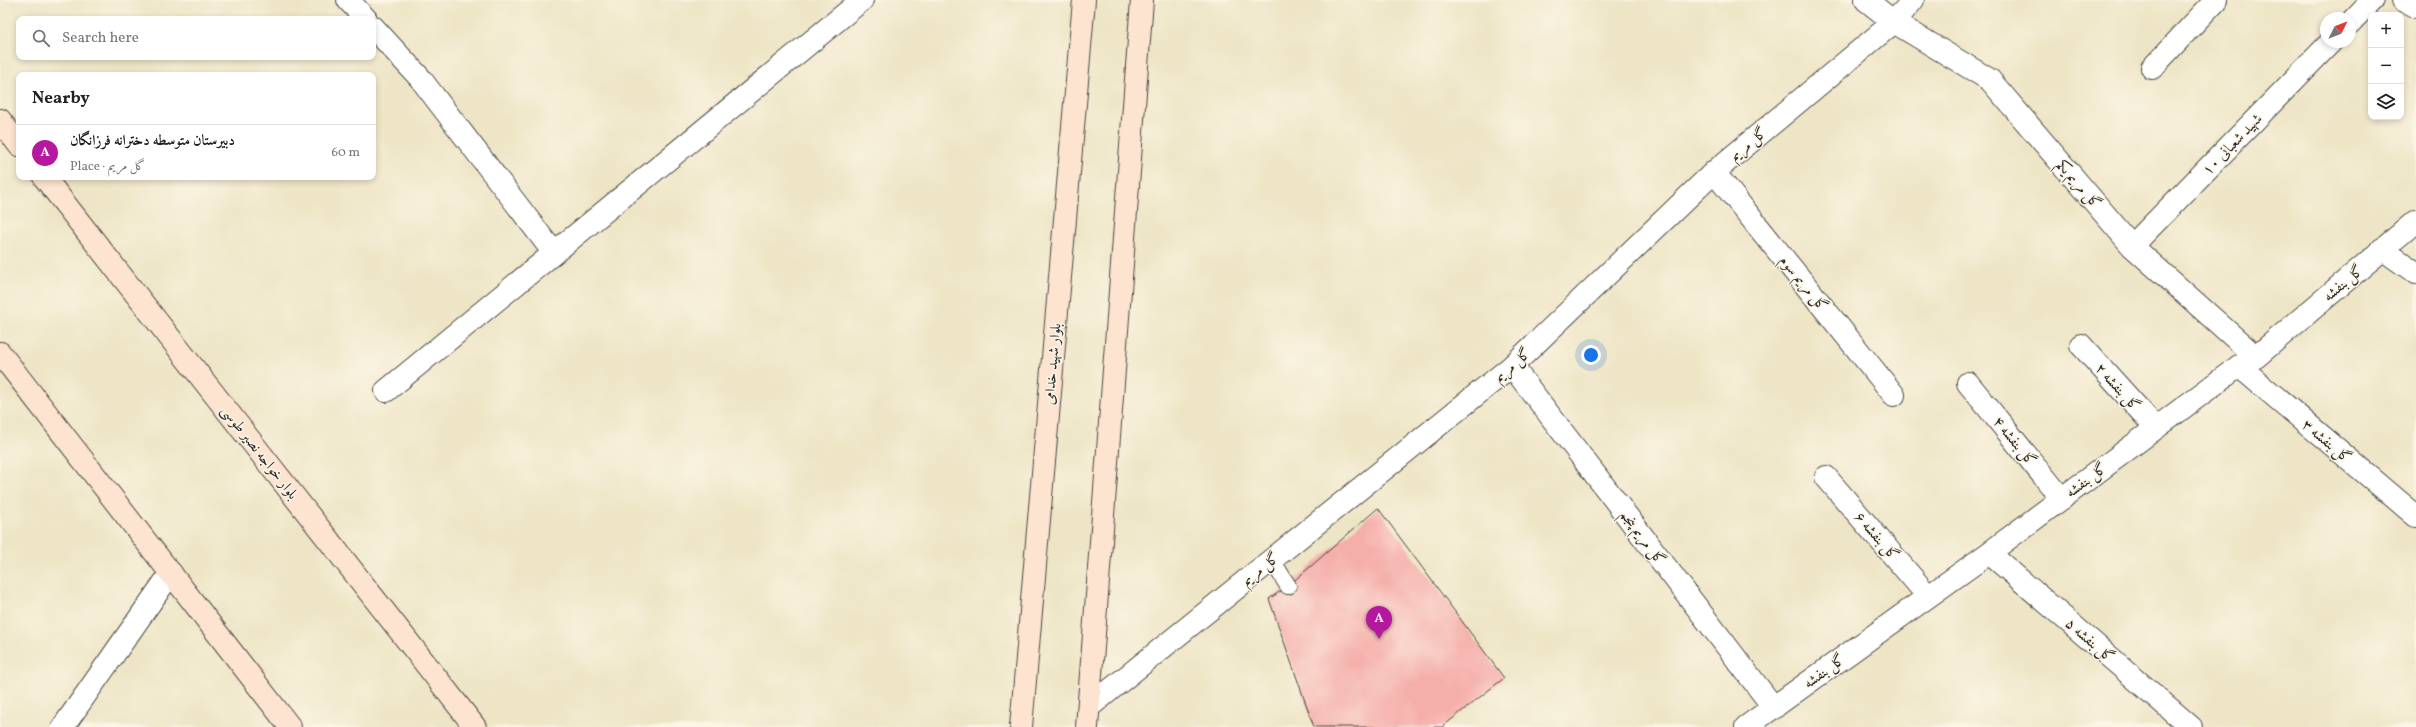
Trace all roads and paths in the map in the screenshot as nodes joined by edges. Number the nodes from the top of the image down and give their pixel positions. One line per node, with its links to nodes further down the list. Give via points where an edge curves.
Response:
1 (348, 0): 11 (street)
2 (862, 0): 24 (street)
3 (1084, 0): 47 (main road, بلوار شهید خدامی)
4 (1142, 0): 43 (main road)
5 (1866, 0): 13 (street, گل مریم یکم)
6 (1913, 0): 13 (street, گل مریم)
7 (2216, 0): 16 (street)
8 (2372, 0): 12 (street)
9 (2403, 0): 10 (street)
10 (2416, 8)
11 (363, 16)
12 (2356, 17)
13 (1894, 22): 19 (street, گل مریم); 22 (street, گل مریم یکم, via 1990,80)
14 (376, 30): 24 (street, via 420,78)
15 (2325, 48): 22 (street, شهید شعبانی ۱۰)
16 (2152, 68)
17 (0, 120): 18 (main road)
18 (16, 140)
19 (1714, 172): 29 (street, گل مریم); 32 (street, گل مریم سوم)
20 (46, 180): 46 (main road, بلوار خواجه نصیر طوسی)
21 (2416, 221): 23 (street, گل بنفشه)
22 (2132, 246): 28 (street, گل مریم یکم)
23 (2382, 250): 25 (street); 28 (street, گل بنفشه)
24 (554, 253): 31 (street)
25 (2416, 273)
26 (2081, 345): 33 (street, گل بنفشه ۲)
27 (0, 353): 39 (main road)
28 (2247, 362): 33 (street, گل بنفشه); 36 (street, گل بنفشه ۳)
29 (1512, 366): 38 (street, گل مریم); 42 (street, گل مریم پنجم)
30 (1968, 383): 35 (street, گل بنفشه ۴)
31 (386, 391)
32 (1894, 394)
33 (2156, 428): 35 (street, گل بنفشه)
34 (1826, 477): 41 (street, گل بنفشه ۶)
35 (2062, 499): 37 (street, گل بنفشه)
36 (2416, 516)
37 (1989, 553): 41 (street, گل بنفشه); 49 (street, گل بنفشه ۵)
38 (1272, 560): 40 (lane); 43 (street, گل مریم)
39 (171, 573): 44 (street); 45 (main road)
40 (1288, 586)
41 (1928, 596): 42 (street, گل بنفشه)
42 (1774, 708): 48 (street, گل بنفشه)
43 (1088, 717)
44 (63, 727)
45 (290, 727)
46 (475, 727)
47 (1021, 727)
48 (1746, 727)
49 (2191, 727)

